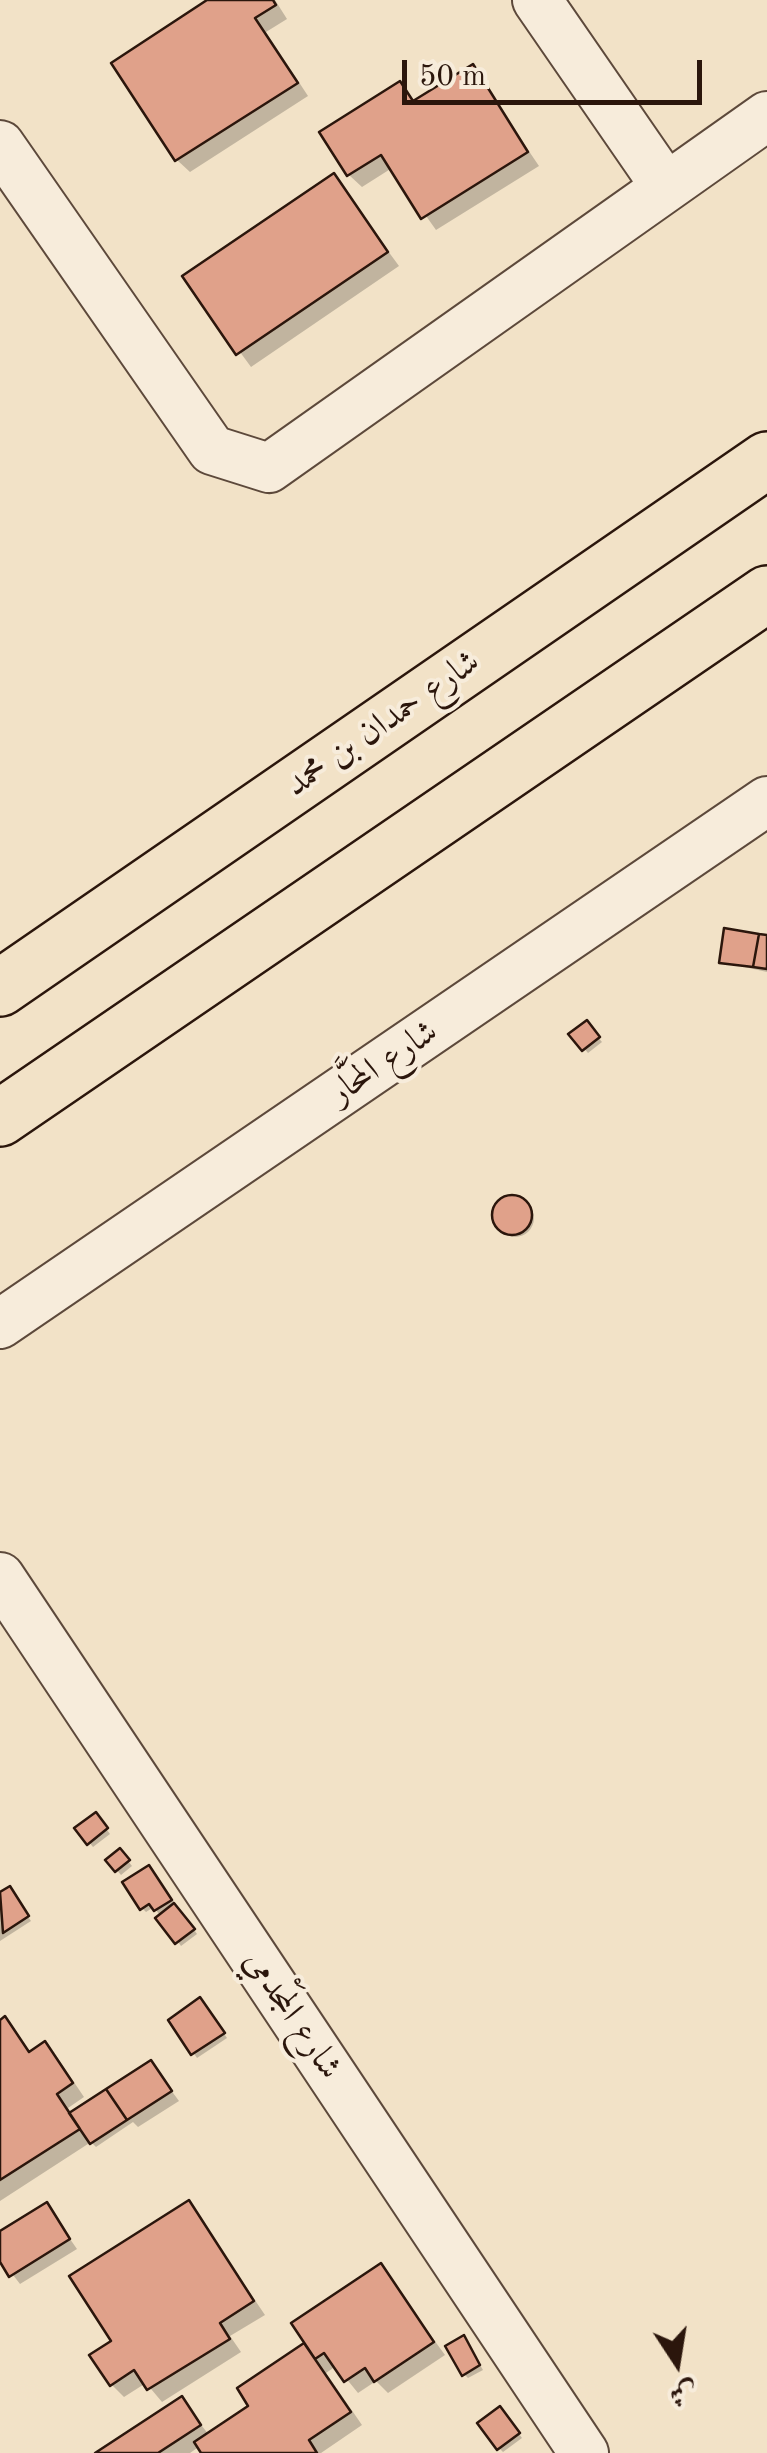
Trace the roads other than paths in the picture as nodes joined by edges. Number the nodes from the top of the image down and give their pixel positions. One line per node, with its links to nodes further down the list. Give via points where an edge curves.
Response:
1 (537, 0): 4 (street)
2 (767, 116): 4 (street)
3 (0, 145): 4 (street, via 212,450 269,468)
4 (666, 187)
5 (762, 460): 8 (main road, شارع حمدان بن محمد)
6 (767, 594): 9 (main road)
7 (763, 812): 10 (street, شارع المَحَّار)
8 (0, 988)
9 (0, 1118)
10 (0, 1324)
11 (0, 1577): 12 (street, شارع المَجْدمي)
12 (584, 2453)

